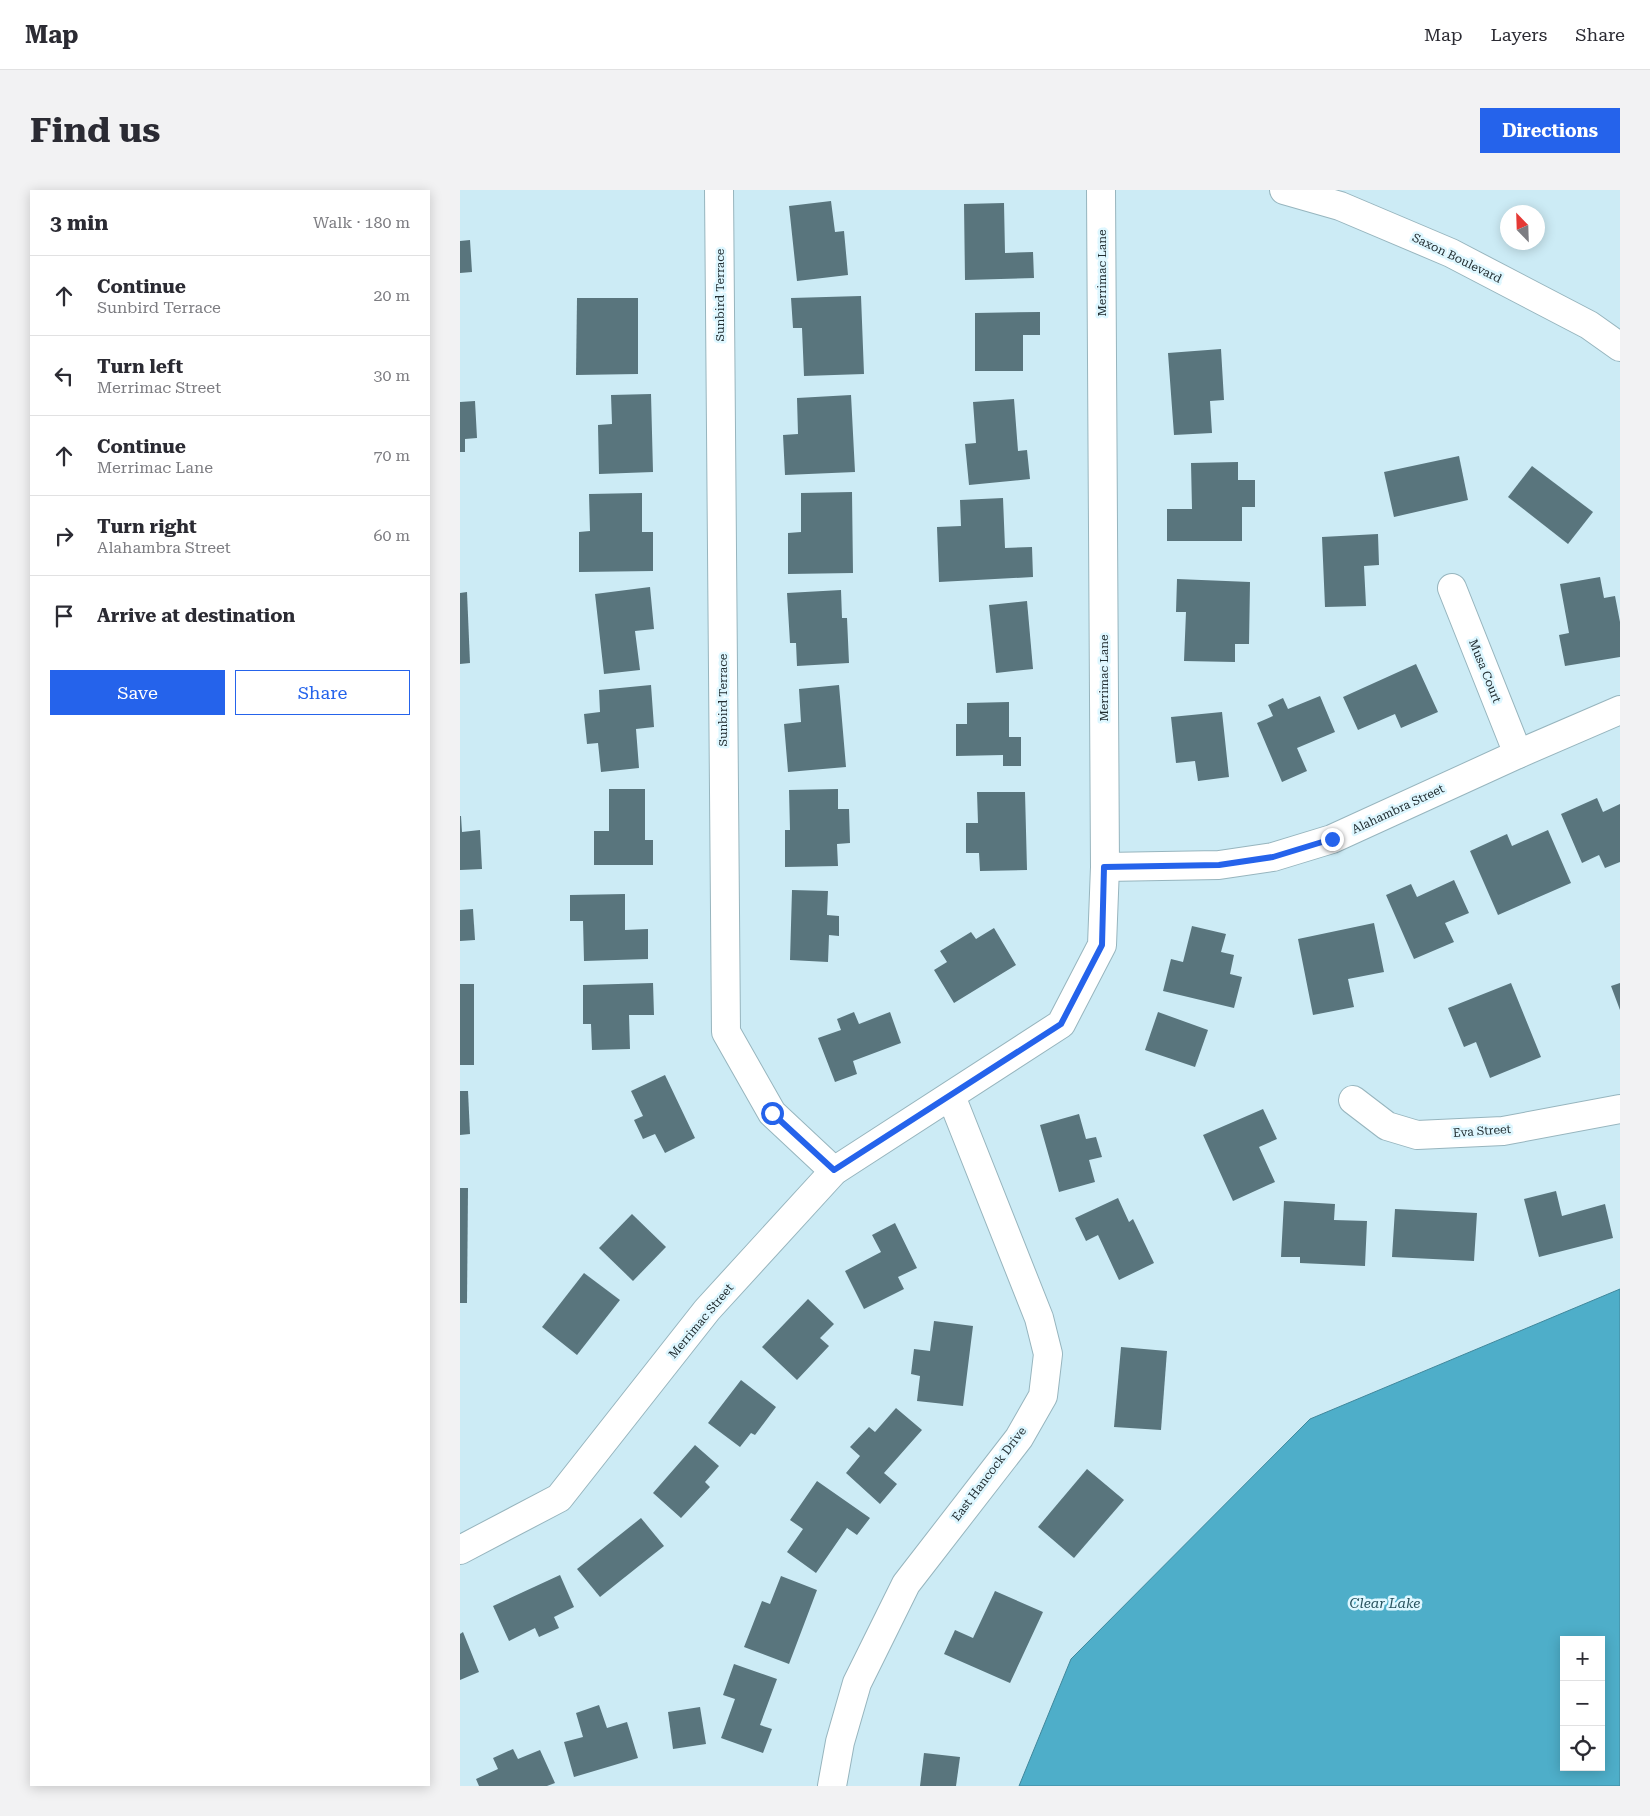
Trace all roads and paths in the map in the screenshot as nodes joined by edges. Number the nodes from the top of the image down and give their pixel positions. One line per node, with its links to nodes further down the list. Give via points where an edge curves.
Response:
1 (719, 190): 12 (street, Sunbird Terrace, via 726,1032 772,1113)
2 (1101, 190): 8 (street, Merrimac Lane)
3 (1284, 190): 4 (street, Saxon Boulevard, via 1340,206 1451,253 1589,325)
4 (1620, 347)
5 (1452, 588): 7 (street, Musa Court)
6 (1620, 710): 7 (street, Alahambra Street)
7 (1518, 754): 8 (street, Alahambra Street, via 1332,839 1273,857 1219,865)
8 (1104, 867): 9 (street, Merrimac Lane, via 1102,945 1061,1024)
9 (950, 1096): 12 (street, Merrimac Street); 14 (street, East Hancock Drive, via 1039,1318 1048,1354 1043,1396 1018,1438 906,1584 857,1683 840,1742)
10 (1353, 1100): 11 (street, Eva Street, via 1387,1126 1417,1135 1503,1131)
11 (1620, 1109)
12 (834, 1170): 13 (street, Merrimac Street, via 707,1310 559,1498)
13 (463, 1542)
14 (832, 1786)

